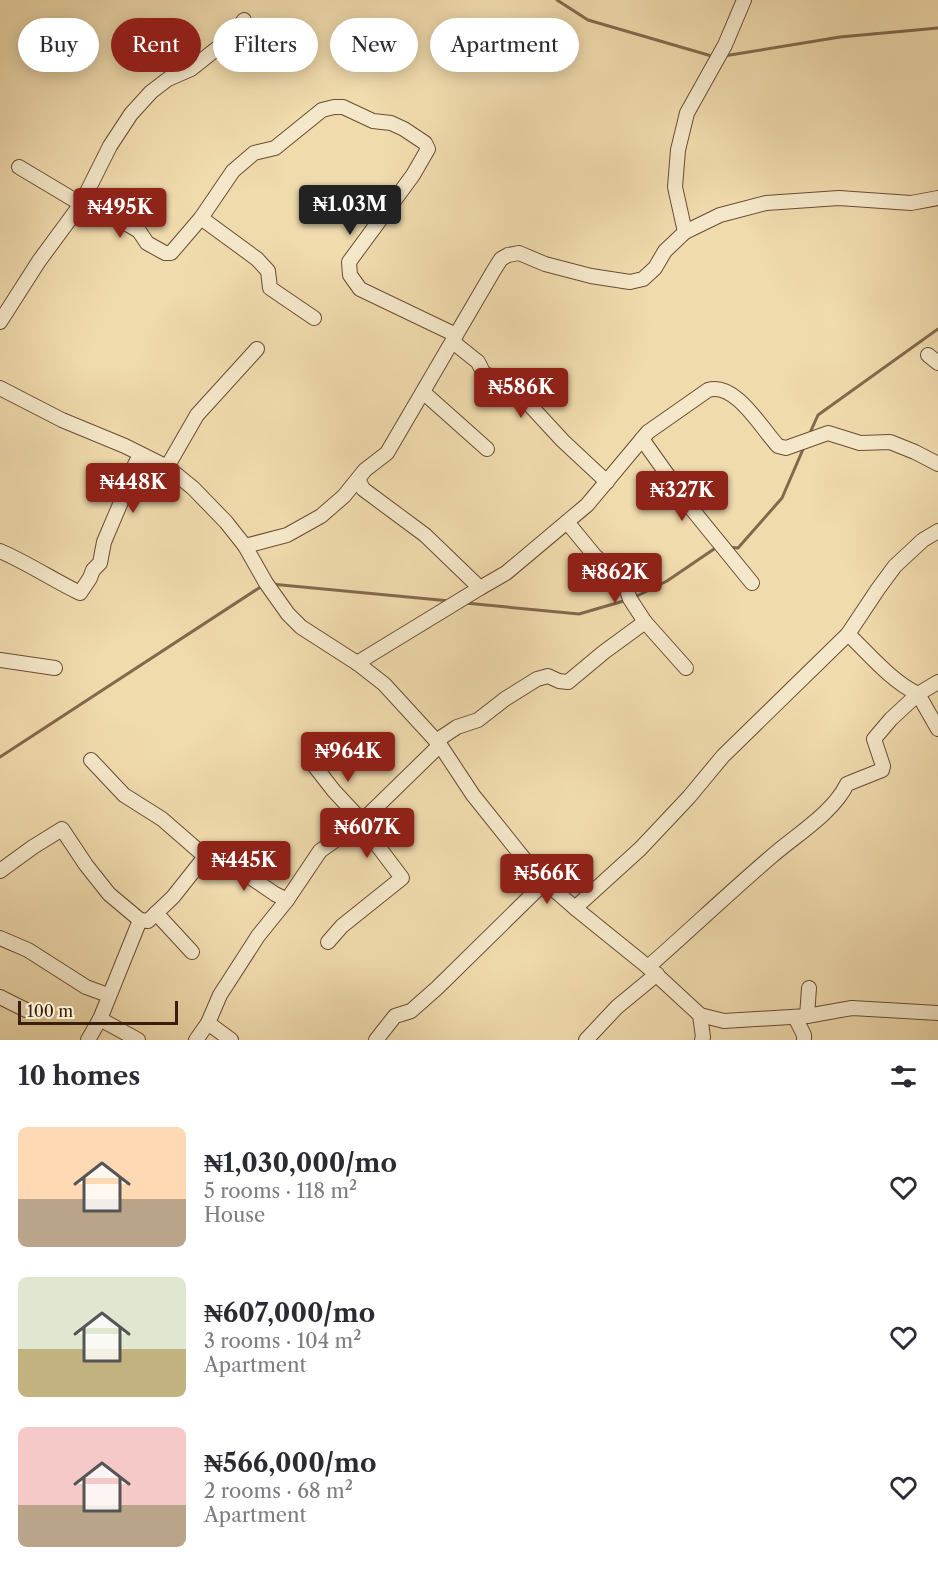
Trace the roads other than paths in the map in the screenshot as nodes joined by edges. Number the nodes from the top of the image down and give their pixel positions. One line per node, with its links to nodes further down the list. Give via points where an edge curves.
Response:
1 (744, 0): 7 (street, via 725,45 687,113 675,187)
2 (213, 52): 5 (street, via 191,69 168,79 131,114)
3 (19, 167): 5 (street)
4 (938, 198): 7 (street, via 910,203 838,198 766,203 720,215)
5 (81, 204): 6 (street, via 99,208 139,231 147,243 165,254 171,253); 9 (street)
6 (201, 218): 8 (street, via 257,259 268,271 270,288); 10 (street, via 233,171 254,153 275,148 322,110 343,107 404,129 428,149 402,192 349,262 350,275 360,289)
7 (685, 232): 10 (street, via 643,279 630,282 591,276 519,254 508,255 494,270)
8 (314, 318)
9 (0, 322)
10 (455, 338): 13 (street); 20 (street, via 484,374 504,380)
11 (257, 349): 18 (street, via 197,415)
12 (0, 388): 16 (street)
13 (423, 392): 15 (street); 19 (street, via 387,453)
14 (642, 439): 17 (street, via 716,388 742,402 778,446 786,448 828,433 860,443 890,442); 20 (street); 25 (street)
15 (487, 449)
16 (140, 454): 18 (street); 24 (street, via 126,482 100,563 80,593)
17 (938, 464)
18 (167, 467): 23 (street, via 193,488)
19 (358, 478): 23 (street, via 321,516 287,536); 26 (street, via 363,489 425,535)
20 (607, 482): 21 (street)
21 (567, 522): 26 (street, via 506,573); 27 (street, via 595,556 624,582)
22 (938, 531): 28 (street, via 922,540 895,566)
23 (245, 546): 30 (street, via 288,614 301,627)
24 (0, 551)
25 (752, 583)
26 (480, 588): 30 (street)
27 (645, 622): 32 (street); 36 (street, via 568,682 548,676 537,679 478,720 457,727)
28 (848, 634): 34 (street, via 898,682); 44 (street, via 723,756 640,849)
29 (0, 660): 31 (street)
30 (357, 663): 36 (street, via 384,684)
31 (55, 668)
32 (686, 668)
33 (938, 682): 34 (street)
34 (918, 694): 35 (street); 50 (street, via 874,739 882,770 847,784 841,795)
35 (938, 729)
36 (438, 743): 39 (street); 42 (street, via 502,833)
37 (92, 760): 40 (street, via 124,795 162,819)
38 (313, 764): 39 (street)
39 (360, 821): 43 (street, via 320,851); 48 (street, via 402,878)
40 (208, 859): 43 (street, via 226,861); 45 (street)
41 (0, 871): 46 (street, via 62,829 109,894)
42 (545, 882): 44 (street); 66 (street, via 437,988 411,1011 395,1016)
43 (287, 900): 60 (street, via 220,995)
44 (575, 908): 50 (street)
45 (156, 913): 46 (street, via 148,921); 49 (street)
46 (140, 920): 52 (street)
47 (0, 938): 52 (street, via 28,950 86,987)
48 (328, 942)
49 (192, 952)
50 (652, 970): 56 (street); 67 (street)
51 (809, 988): 57 (street)
52 (108, 995): 58 (street)
53 (0, 997): 54 (street)
54 (26, 1010)
55 (938, 1013): 57 (street, via 852,1008)
56 (700, 1015): 59 (street); 61 (street)
57 (801, 1016): 59 (street); 68 (street)
58 (100, 1019): 62 (street); 63 (street)
59 (724, 1021): 61 (street)
60 (208, 1023): 64 (street); 65 (street)
61 (703, 1038)
62 (88, 1040)
63 (138, 1040)
64 (196, 1040)
65 (231, 1040)
66 (375, 1040)
67 (586, 1040)
68 (804, 1040)

